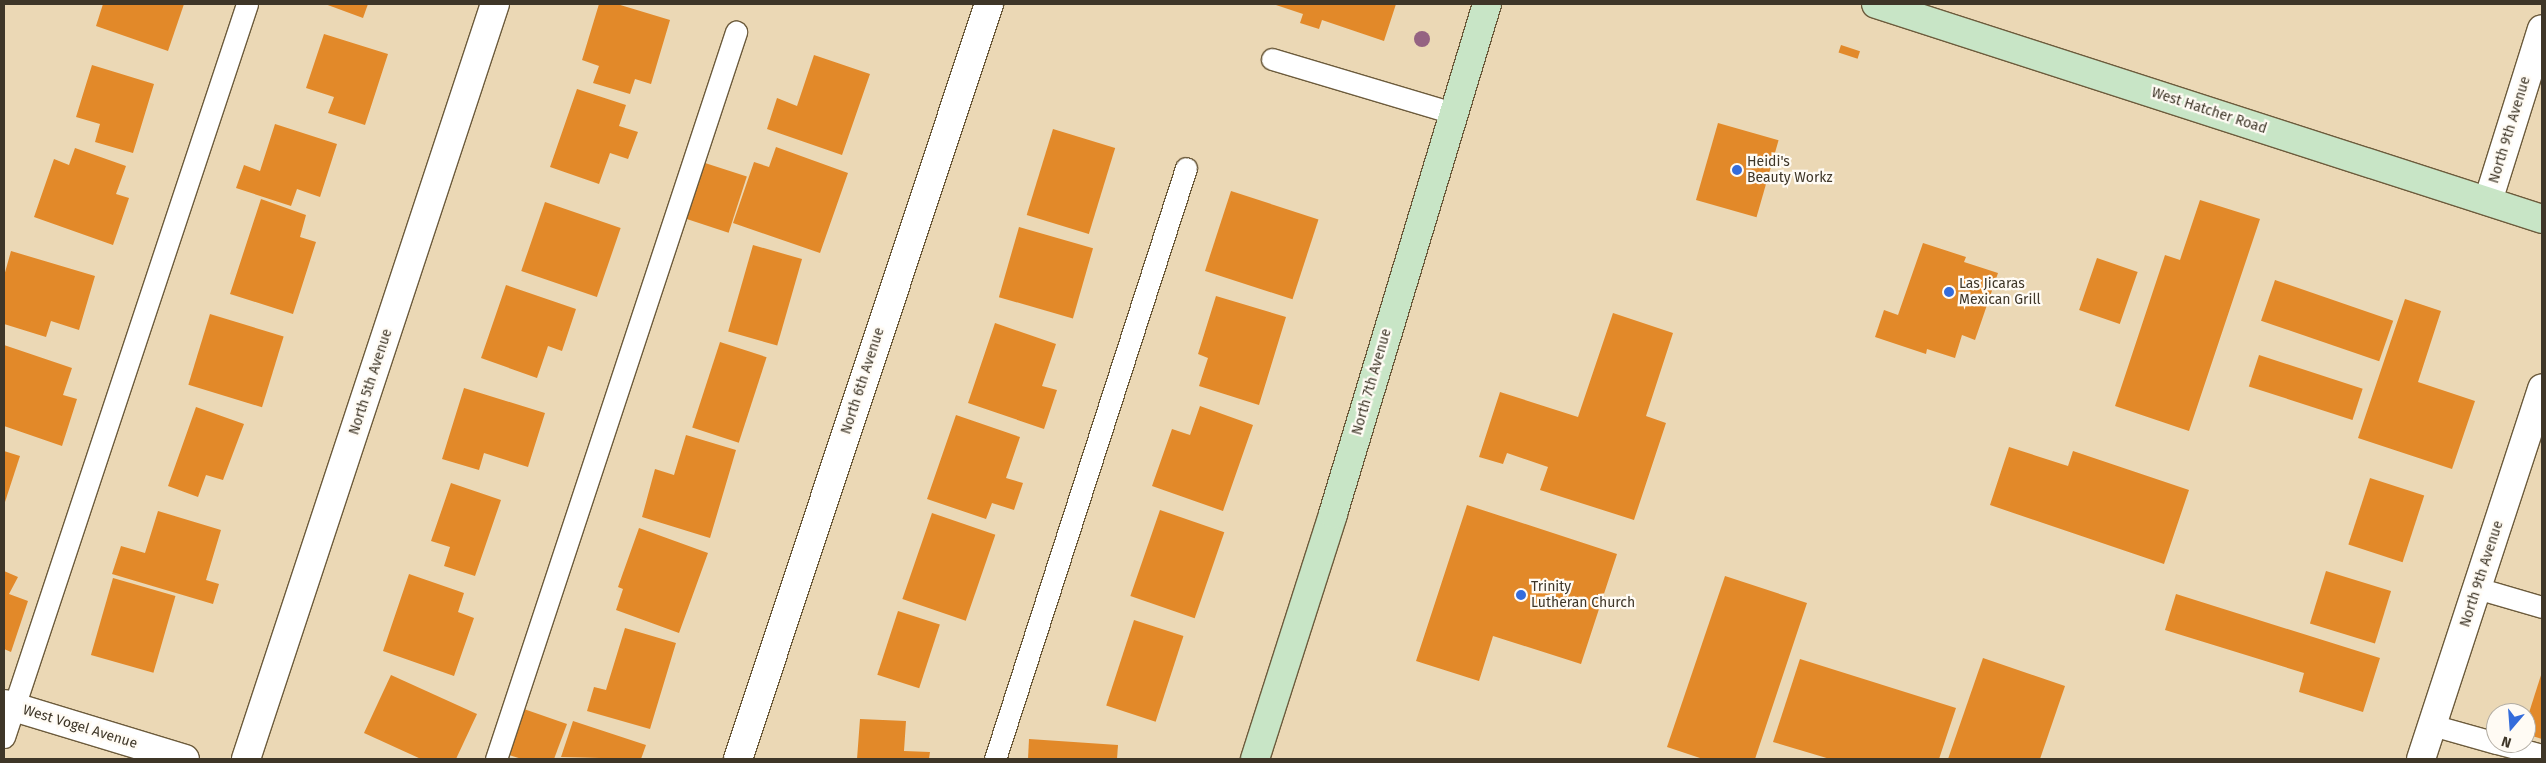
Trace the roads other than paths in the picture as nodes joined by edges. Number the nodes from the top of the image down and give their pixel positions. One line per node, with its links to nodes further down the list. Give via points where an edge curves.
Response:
1 (247, 4): 16 (lane)
2 (495, 4): 21 (street, North 5th Avenue)
3 (989, 4): 23 (street, North 6th Avenue)
4 (1487, 4): 9 (street, North 7th Avenue)
5 (1876, 4): 11 (street, West Hatcher Road)
6 (2542, 29): 11 (street, North 9th Avenue)
7 (736, 32): 22 (lane)
8 (1272, 59): 9 (lane)
9 (1453, 113): 25 (street, North 7th Avenue, via 1333,514)
10 (1186, 168): 24 (lane)
11 (2488, 202): 12 (street, West Hatcher Road)
12 (2542, 219)
13 (2542, 388): 14 (street, North 9th Avenue)
14 (2477, 588): 15 (lane); 17 (street, North 9th Avenue)
15 (2542, 607)
16 (10, 705): 18 (lane); 20 (street, West Vogel Avenue)
17 (2432, 725): 19 (lane); 26 (street, North 9th Avenue)
18 (4, 737)
19 (2486, 740)
20 (185, 759)
21 (246, 759)
22 (496, 759)
23 (738, 759)
24 (995, 759)
25 (1255, 759)
26 (2421, 759)

